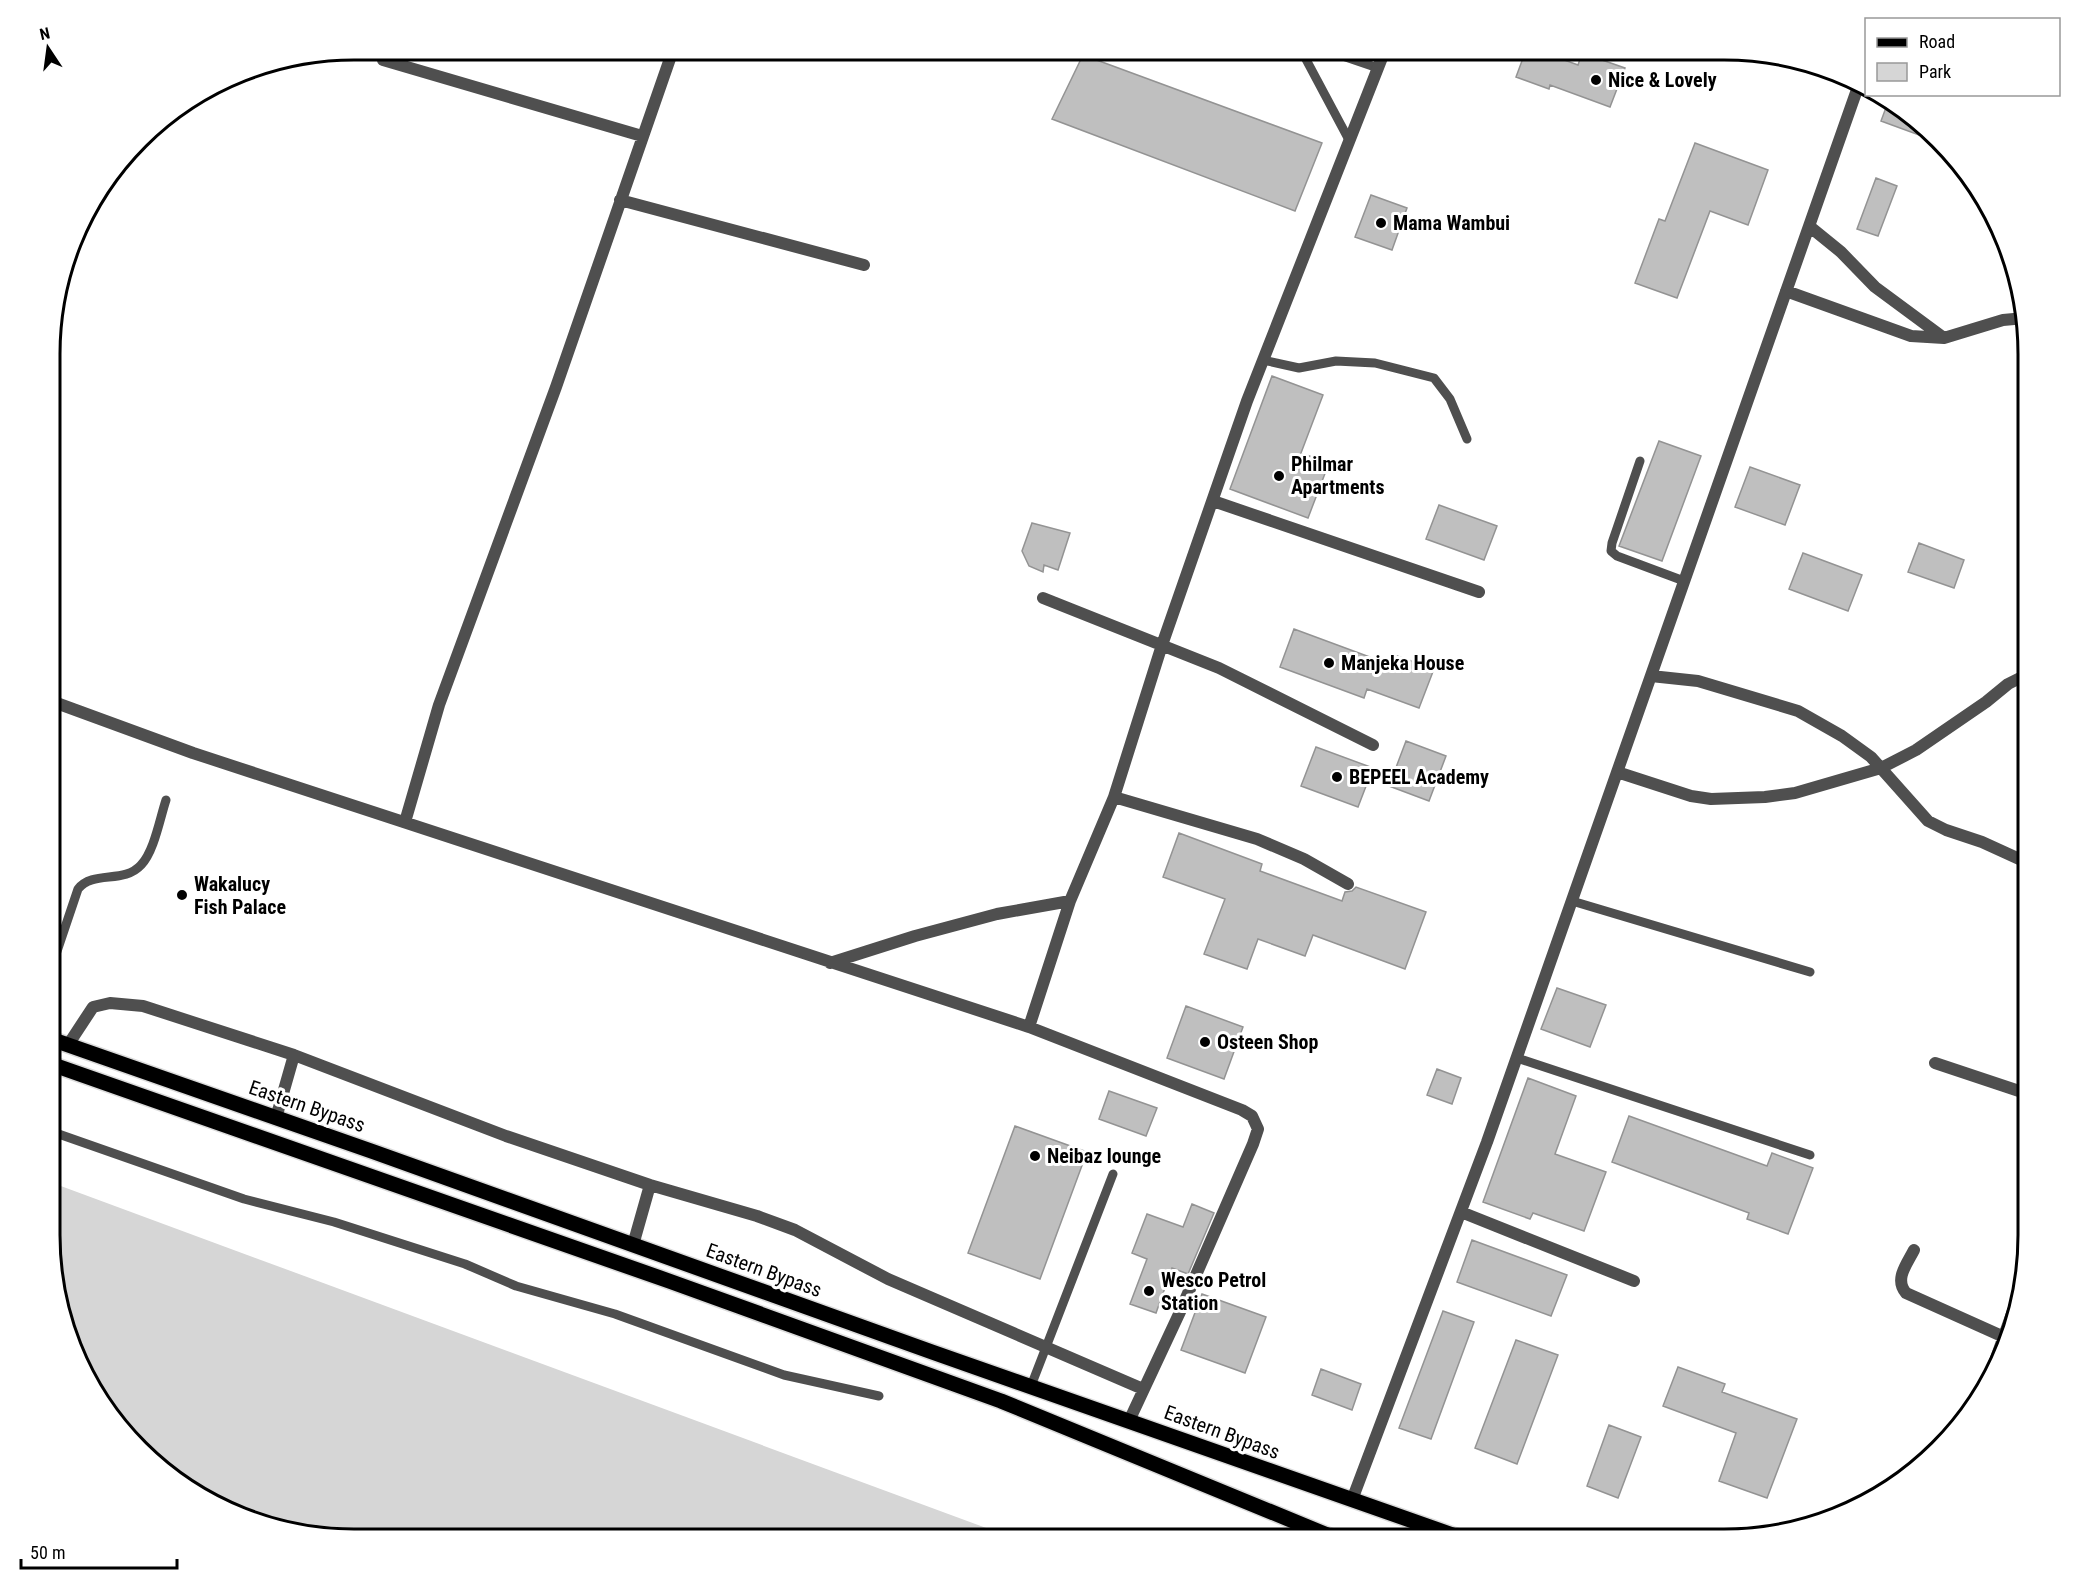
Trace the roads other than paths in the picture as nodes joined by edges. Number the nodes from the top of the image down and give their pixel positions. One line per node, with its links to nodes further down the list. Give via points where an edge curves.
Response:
1 (383, 60): 8 (street)
2 (669, 60): 8 (street)
3 (1306, 60): 9 (lane)
4 (1354, 60): 6 (lane)
5 (1381, 60): 6 (street)
6 (1378, 68): 9 (street)
7 (1857, 92): 11 (street)
8 (642, 136): 10 (street)
9 (1349, 140): 16 (street)
10 (620, 200): 12 (street); 32 (street, via 439,705)
11 (1809, 226): 13 (street); 15 (street, via 1875,287)
12 (864, 265)
13 (1785, 291): 15 (street, via 1911,336); 20 (street)
14 (2015, 319): 15 (street)
15 (1944, 338)
16 (1263, 360): 17 (lane, via 1299,368 1336,361 1375,363 1434,378 1450,399); 19 (street)
17 (1467, 440)
18 (1640, 461): 20 (lane, via 1611,551)
19 (1213, 501): 21 (street); 23 (street)
20 (1684, 581): 24 (street)
21 (1479, 592)
22 (1043, 598): 23 (street)
23 (1162, 645): 27 (street, via 1219,668); 30 (street)
24 (1651, 676): 28 (street, via 1698,681 1798,711 1842,736); 29 (street)
25 (2018, 679): 28 (street, via 1916,750)
26 (60, 704): 32 (street, via 193,753)
27 (1373, 745)
28 (1881, 768): 29 (street, via 1795,793 1736,799 1691,796); 33 (street, via 1928,821)
29 (1617, 772): 35 (street)
30 (1114, 797): 34 (street, via 1257,840 1304,859); 36 (street)
31 (166, 800): 37 (lane, via 147,858 131,873 83,883)
32 (405, 822): 38 (street)
33 (2018, 858)
34 (1348, 884)
35 (1572, 901): 39 (lane); 44 (street)
36 (1070, 902): 38 (street, via 997,914); 40 (street)
37 (60, 942)
38 (830, 963): 40 (street)
39 (1810, 972)
40 (1029, 1027): 62 (street, via 1242,1110 1252,1116 1258,1129)
41 (60, 1042): 42 (main road, Eastern Bypass)
42 (68, 1045): 43 (street, via 93,1007 110,1003 143,1006); 47 (main road, Eastern Bypass)
43 (294, 1055): 50 (street); 54 (street, via 506,1136)
44 (1517, 1058): 52 (lane); 55 (street)
45 (1935, 1063): 48 (street)
46 (60, 1067): 49 (main road)
47 (200, 1091): 49 (main road); 50 (main road, Eastern Bypass)
48 (2018, 1091)
49 (192, 1114): 66 (main road, via 1001,1401)
50 (276, 1118): 56 (main road, Eastern Bypass)
51 (60, 1135): 63 (lane, via 244,1199 334,1222 465,1264 516,1286 615,1314 784,1375)
52 (1810, 1155)
53 (1113, 1174): 60 (lane)
54 (650, 1185): 56 (street); 60 (street, via 795,1230 888,1279)
55 (1461, 1212): 58 (street); 65 (street)
56 (633, 1245): 61 (main road, Eastern Bypass)
57 (1914, 1250): 59 (street, via 1900,1280 1906,1293)
58 (1634, 1281)
59 (2000, 1335)
60 (1046, 1347): 61 (lane); 62 (street)
61 (1031, 1386): 64 (main road, Eastern Bypass)
62 (1143, 1389): 64 (street)
63 (879, 1396)
64 (1129, 1421): 65 (main road, Eastern Bypass)
65 (1352, 1500): 67 (main road, Eastern Bypass)
66 (1313, 1529)
67 (1435, 1529)

